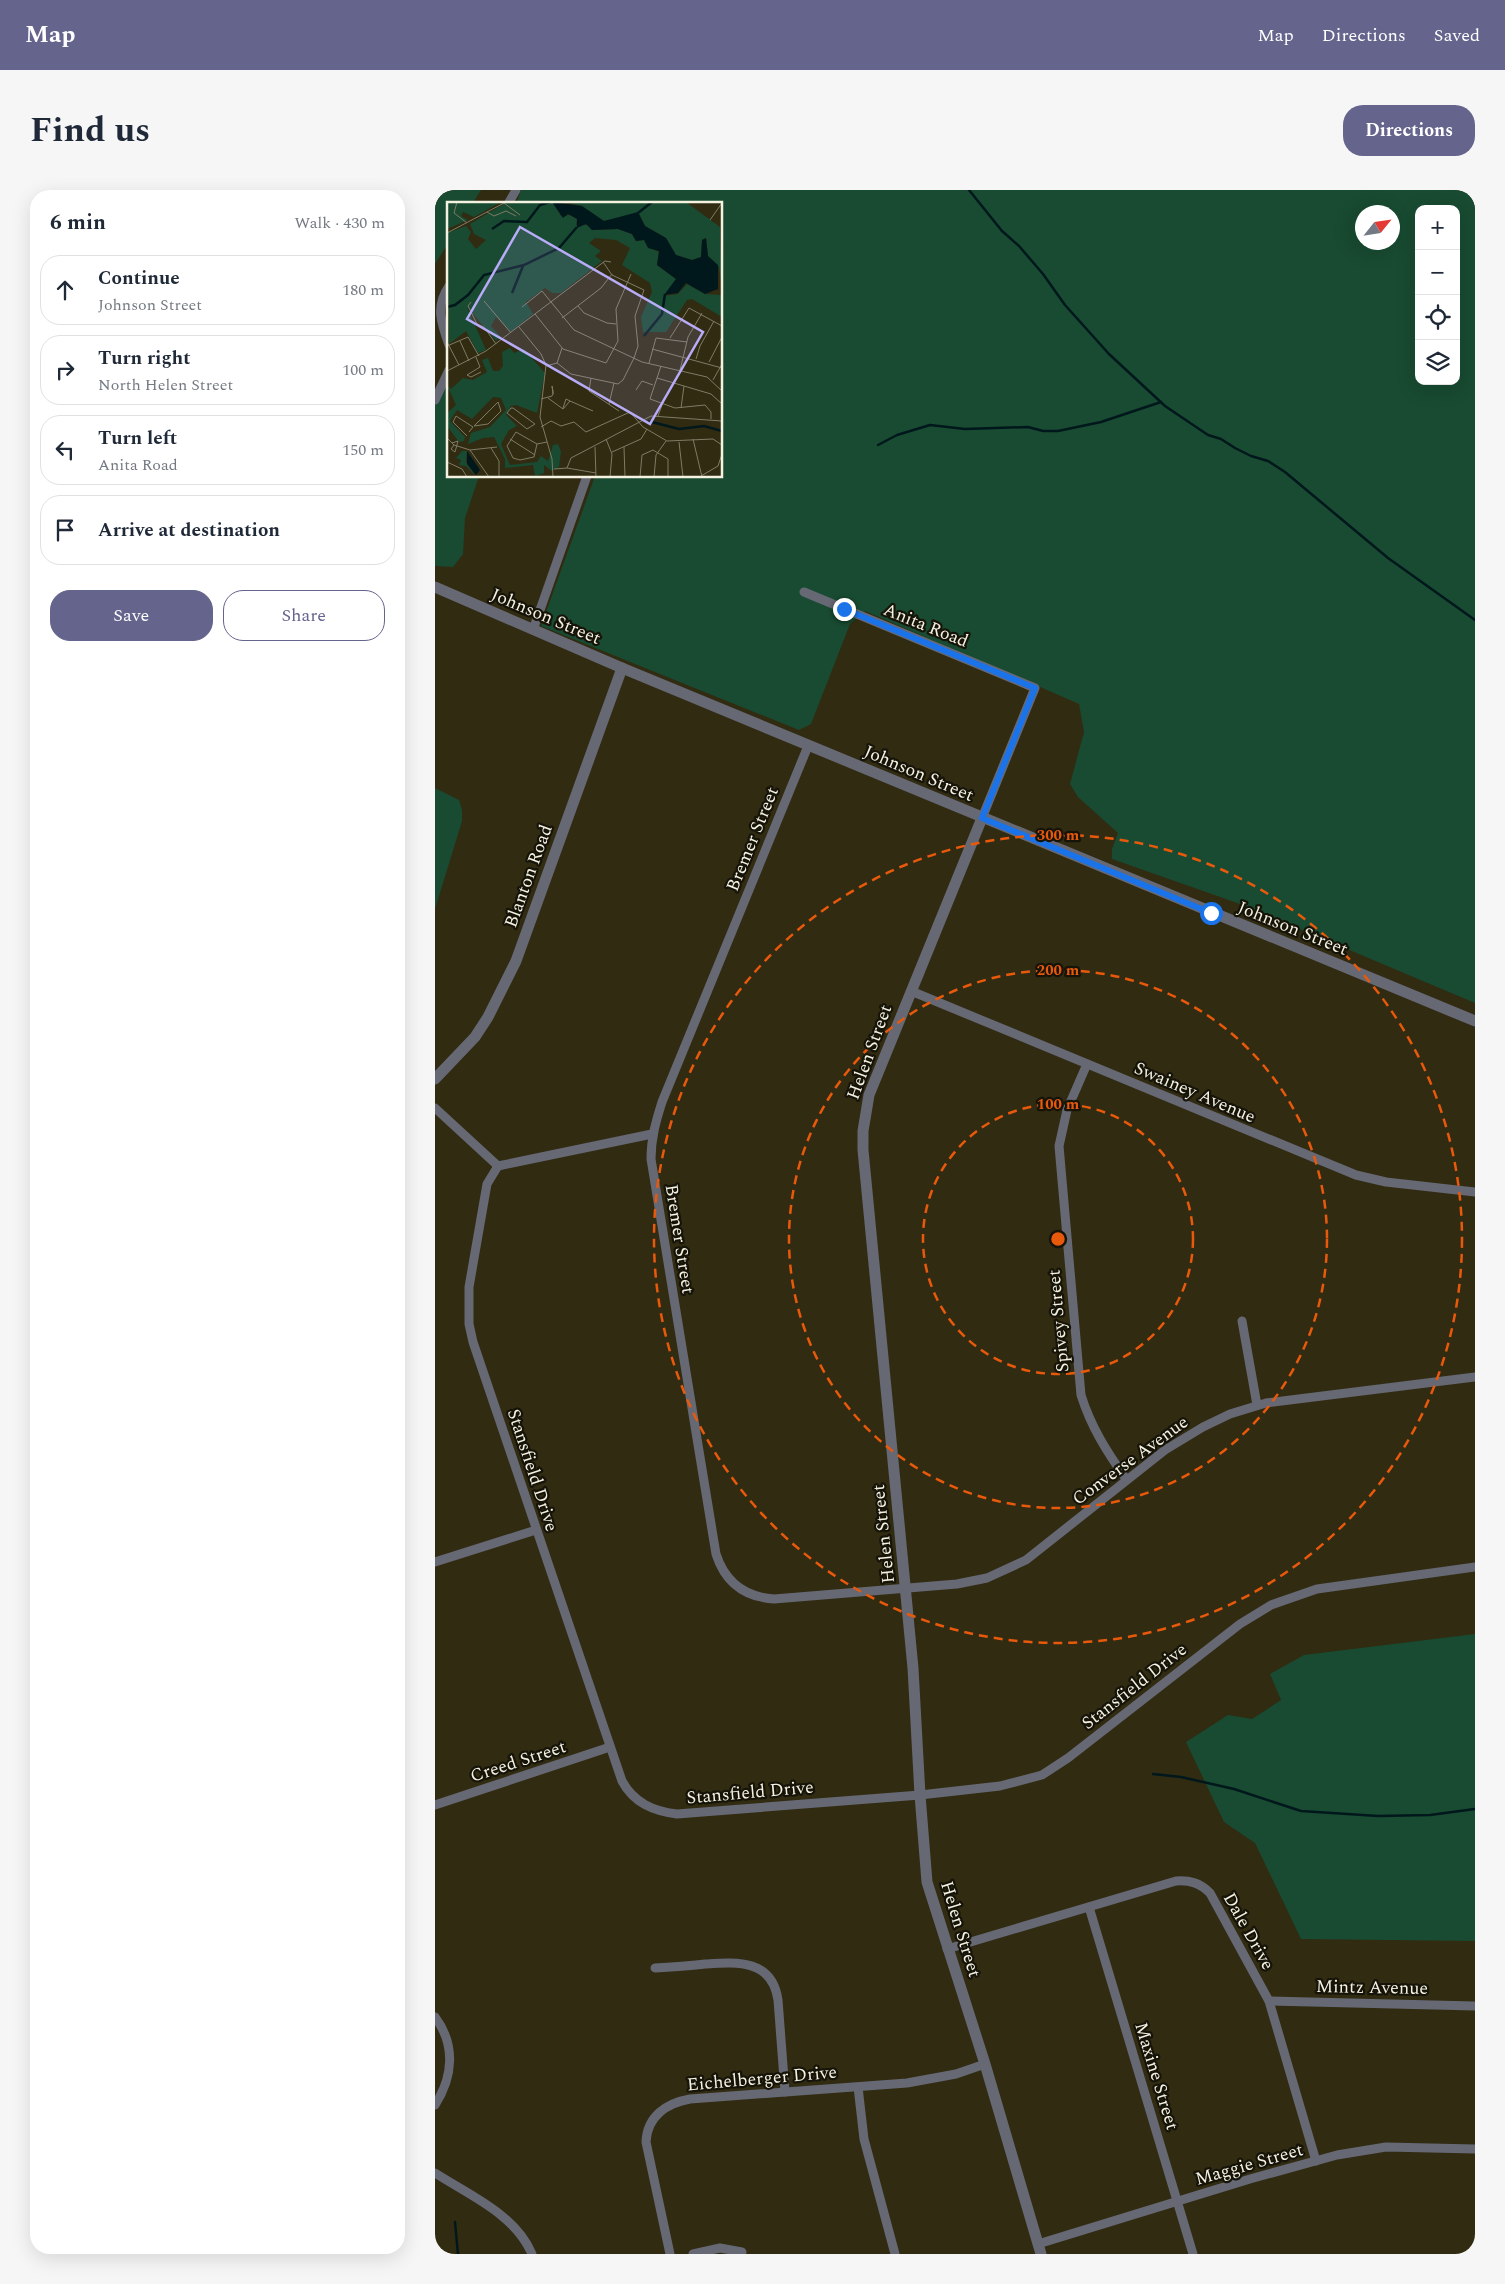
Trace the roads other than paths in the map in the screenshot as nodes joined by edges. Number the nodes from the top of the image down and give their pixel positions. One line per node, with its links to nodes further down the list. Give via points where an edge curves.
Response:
1 (517, 190): 2 (street)
2 (509, 202)
3 (447, 288): 4 (street, via 437,311 439,326)
4 (447, 340)
5 (447, 374): 6 (street)
6 (435, 400)
7 (586, 478): 10 (street)
8 (435, 587): 10 (street, Johnson Street)
9 (804, 592): 13 (street, Anita Road, via 1035,688)
10 (533, 630): 11 (street, Johnson Street)
11 (622, 668): 12 (street, Johnson Street); 17 (street, Blanton Road, via 515,961 475,1037)
12 (808, 746): 13 (street, Johnson Street); 19 (street, Bremer Street, via 662,1102)
13 (982, 818): 14 (street, Helen Street); 15 (street, Johnson Street)
14 (911, 991): 16 (street, Swainey Avenue); 29 (street, Helen Street, via 869,1095 863,1131)
15 (1475, 1021)
16 (1087, 1064): 21 (street, Swainey Avenue, via 1356,1175 1386,1182); 25 (street, Spivey Street, via 1067,1110 1059,1146 1081,1395 1100,1442)
17 (435, 1079)
18 (435, 1108): 20 (street)
19 (652, 1134): 20 (street); 29 (street, Bremer Street, via 651,1159 720,1565 739,1589 762,1598)
20 (498, 1166): 26 (street, Stansfield Drive, via 485,1193 469,1287 469,1324)
21 (1475, 1192)
22 (1242, 1321): 24 (street)
23 (1475, 1377): 24 (street, Converse Avenue)
24 (1257, 1404): 25 (street, Converse Avenue, via 1191,1434)
25 (1126, 1479): 29 (street, Converse Avenue, via 1021,1564 969,1582)
26 (536, 1530): 27 (street); 30 (street, Stansfield Drive)
27 (435, 1562)
28 (1475, 1568): 31 (street, Stansfield Drive, via 1317,1589 1283,1600 1239,1624 1042,1775 1000,1786)
29 (906, 1587): 31 (street, Helen Street)
30 (610, 1747): 31 (street, Stansfield Drive, via 622,1781 633,1796 647,1807 677,1814); 32 (street, Creed Street)
31 (920, 1795): 34 (street, Helen Street, via 927,1882)
32 (435, 1805)
33 (1089, 1907): 34 (street, Dale Drive); 36 (street, Dale Drive, via 1177,1882 1189,1881 1200,1885 1209,1893); 46 (street, Maxine Street)
34 (947, 1949): 39 (street, Helen Street)
35 (655, 1968): 41 (street, via 736,1962 754,1966 769,1977 778,2000)
36 (1269, 2001): 37 (street, Mintz Avenue); 44 (street, Dale Drive)
37 (1475, 2006)
38 (435, 2017): 42 (street, via 447,2039 450,2064 445,2088)
39 (985, 2064): 40 (street, Eichelberger Drive, via 932,2080); 47 (street, Helen Street)
40 (858, 2087): 41 (street, Eichelberger Drive); 52 (street, via 864,2139)
41 (785, 2092): 50 (street, Eichelberger Drive, via 678,2101 653,2119 646,2142)
42 (435, 2105)
43 (1475, 2149): 44 (street, Maggie Street, via 1386,2147)
44 (1316, 2161): 46 (street, Maggie Street)
45 (435, 2173): 49 (street, via 503,2216 524,2239)
46 (1178, 2202): 47 (street, Maggie Street); 53 (street, Maxine Street)
47 (1039, 2249)
48 (742, 2252): 51 (street, via 720,2248)
49 (531, 2254)
50 (670, 2254)
51 (693, 2254)
52 (895, 2254)
53 (1193, 2254)

